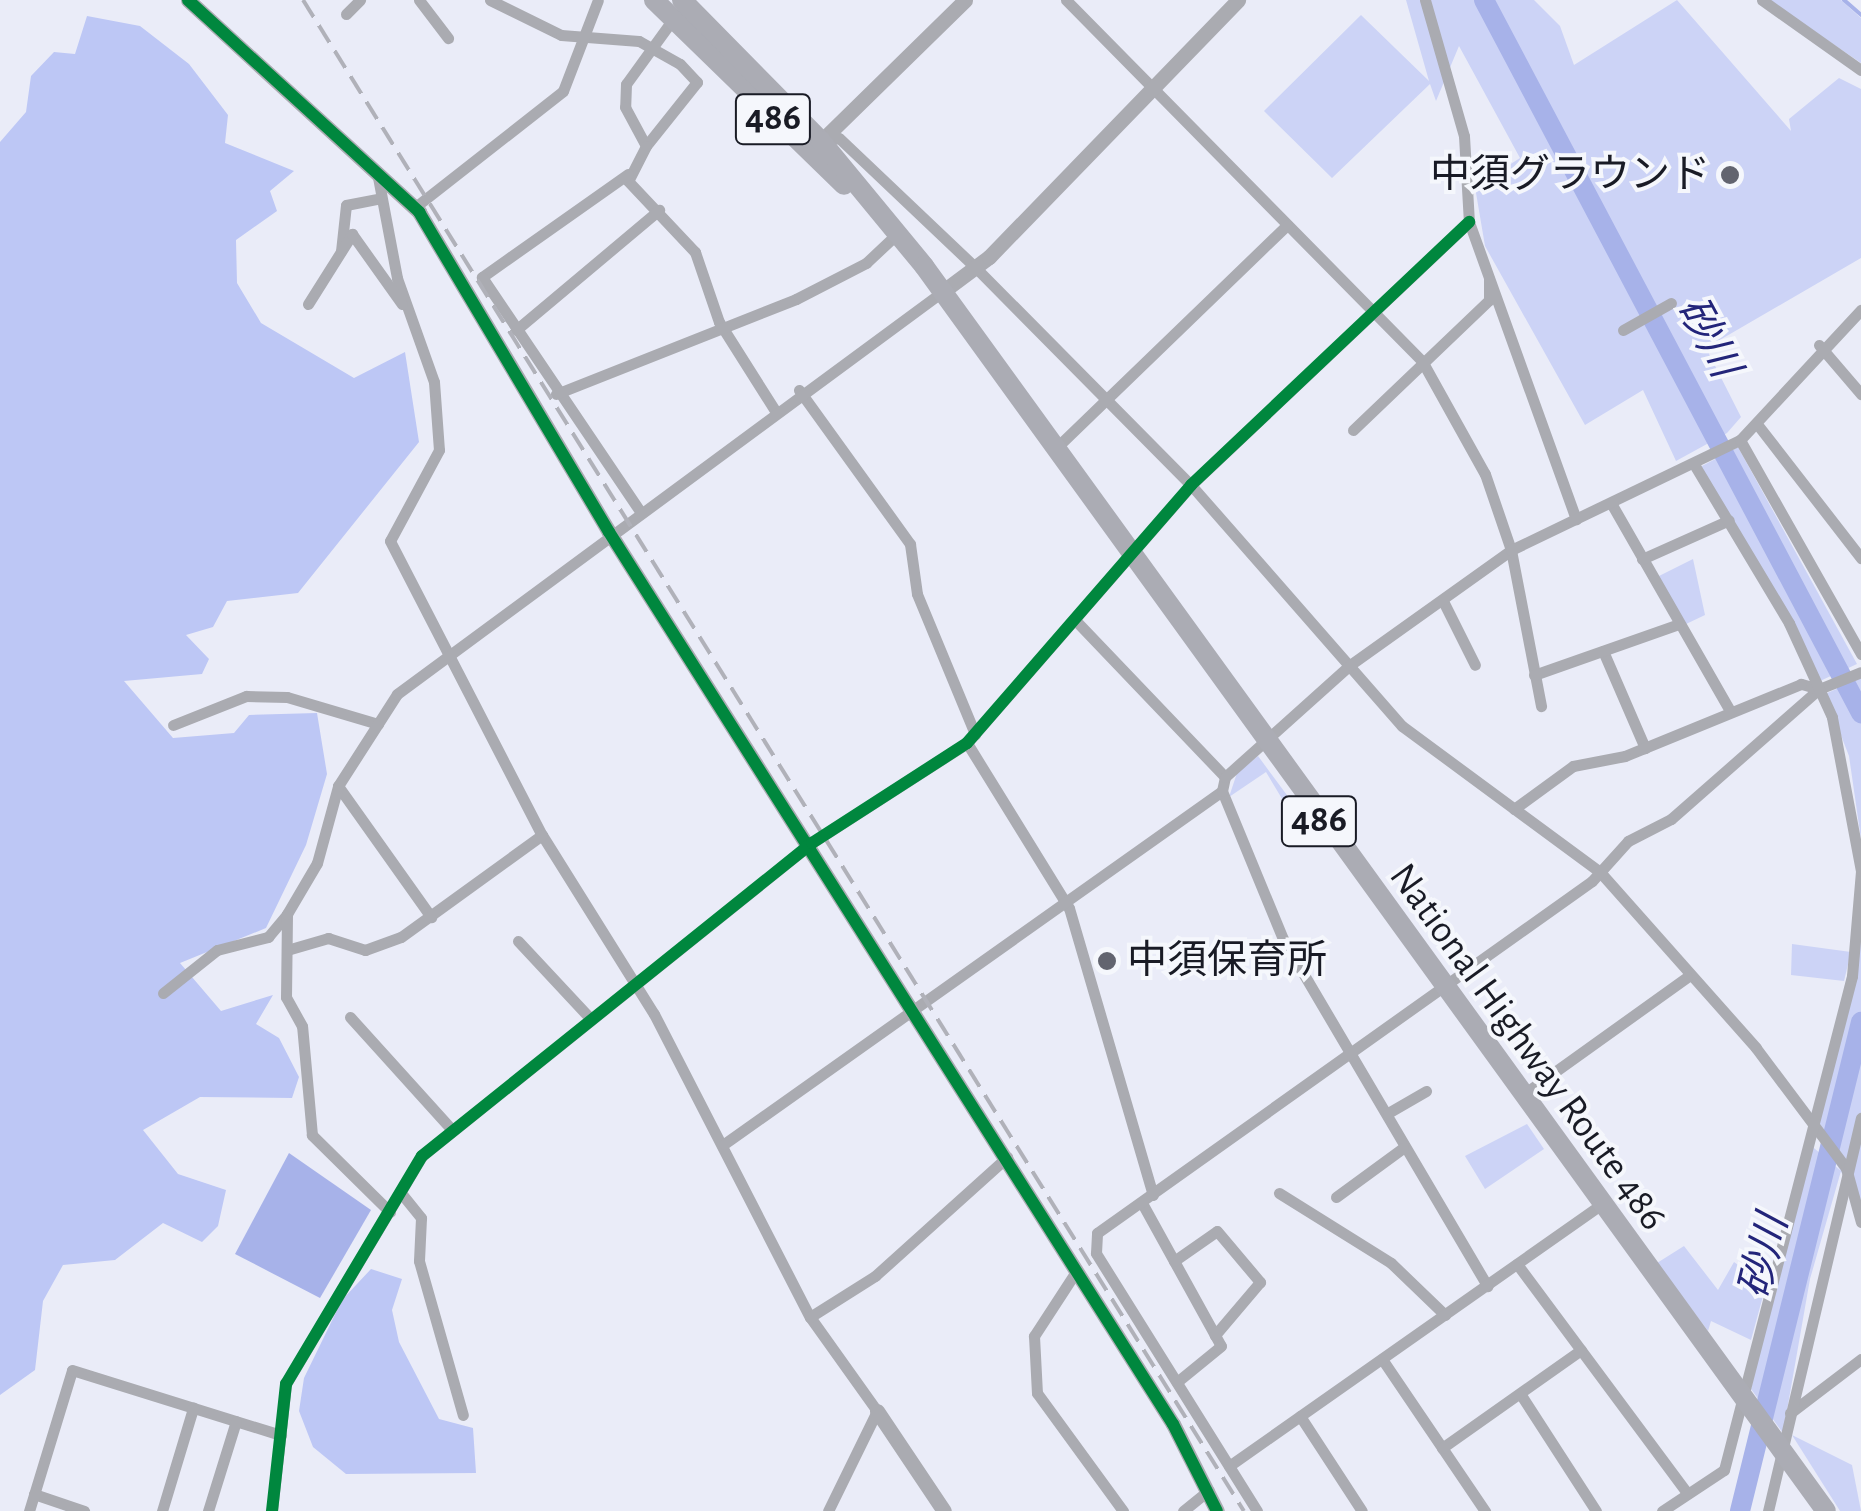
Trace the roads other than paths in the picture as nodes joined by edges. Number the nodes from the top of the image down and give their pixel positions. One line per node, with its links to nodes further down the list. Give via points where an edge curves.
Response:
1 (188, 0): 21 (street)
2 (360, 0): 13 (street)
3 (419, 0): 14 (street)
4 (490, 0): 15 (street)
5 (598, 0): 15 (street)
6 (654, 0): 12 (highway, National Highway Route 486 / 486)
7 (965, 0): 20 (street)
8 (1066, 0): 18 (street)
9 (1238, 0): 18 (street)
10 (1425, 0): 26 (street, via 1464,136)
11 (1762, 0): 17 (street)
12 (684, 6): 16 (street); 20 (highway, National Highway Route 486 / 486)
13 (346, 14)
14 (448, 38)
15 (587, 38): 16 (street); 24 (street, via 564,91)
16 (649, 49): 19 (street, via 626,84 625,107); 19 (street, via 696,82)
17 (1861, 70)
18 (1152, 88): 27 (street); 30 (street)
19 (646, 146): 22 (street)
20 (815, 148): 28 (highway, National Highway Route 486 / 486); 30 (street, via 839,138)
21 (378, 168): 23 (street); 24 (street)
22 (628, 174): 25 (street); 39 (street, via 482,277)
23 (377, 199): 29 (street, via 346,205); 35 (street)
24 (414, 208): 58 (street)
25 (659, 210): 38 (street, via 696,252); 39 (street)
26 (1469, 222): 31 (street); 37 (street)
27 (1288, 225): 37 (street); 46 (street)
28 (898, 232): 32 (highway, National Highway Route 486 / 486); 38 (street, via 866,263 796,299)
29 (342, 254): 33 (street); 35 (street, via 360,236)
30 (975, 267): 32 (street); 46 (street)
31 (1492, 276): 42 (street, via 1489,300); 56 (street)
32 (942, 292): 43 (street); 51 (highway, National Highway Route 486 / 486)
33 (308, 304)
34 (1671, 304): 40 (street)
35 (408, 310): 68 (street, via 434,382 439,450 390,541)
36 (1861, 310): 41 (street)
37 (1374, 313): 42 (street); 53 (street)
38 (719, 322): 44 (street); 47 (street)
39 (516, 330): 44 (street)
40 (1624, 330)
41 (1819, 345): 45 (street); 48 (street)
42 (1422, 361): 49 (street); 59 (street, via 1485,474)
43 (800, 390): 47 (street); 78 (street, via 910,544 918,594)
44 (556, 394): 55 (street)
45 (1861, 394)
46 (1109, 402): 51 (street); 53 (street)
47 (774, 409): 55 (street)
48 (1757, 424): 50 (street); 61 (street)
49 (1353, 430)
50 (1740, 440): 52 (street); 67 (street)
51 (1054, 450): 60 (highway, National Highway Route 486 / 486)
52 (1694, 464): 54 (street); 57 (street)
53 (1191, 485): 60 (street); 69 (street)
54 (1611, 503): 56 (street); 62 (street)
55 (640, 511): 58 (street)
56 (1576, 519): 59 (street)
57 (1729, 520): 62 (street); 73 (street)
58 (609, 532): 68 (street); 85 (street)
59 (1511, 550): 63 (street); 72 (street)
60 (1132, 554): 64 (street); 79 (highway, National Highway Route 486 / 486)
61 (1861, 558)
62 (1642, 559): 65 (street)
63 (1444, 602): 69 (street); 70 (street)
64 (1078, 622): 78 (street); 81 (street)
65 (1678, 624): 66 (street); 75 (street)
66 (1603, 651): 72 (street); 80 (street)
67 (1861, 654)
68 (447, 661): 76 (street, via 397,694); 84 (street)
69 (1350, 665): 79 (street); 83 (street, via 1402,726)
70 (1475, 665)
71 (1861, 672): 73 (street)
72 (1534, 676): 74 (street)
73 (1819, 689): 75 (street, via 1801,684); 86 (street); 105 (street, via 1845,759 1861,871 1852,976)
74 (1541, 706)
75 (1730, 712): 80 (street)
76 (378, 724): 77 (street, via 288,697 246,696); 82 (street)
77 (173, 725)
78 (971, 738): 85 (street); 87 (street)
79 (1262, 744): 81 (street); 94 (highway, National Highway Route 486 / 486)
80 (1645, 748): 83 (street, via 1572,766)
81 (1224, 784): 87 (street); 99 (street, via 1284,939 1350,1040)
82 (338, 786): 88 (street, via 316,863); 89 (street)
83 (1514, 809): 86 (street)
84 (542, 834): 89 (street); 93 (street)
85 (812, 842): 93 (street); 96 (street)
86 (1600, 872): 92 (street); 94 (street)
87 (1064, 903): 96 (street); 112 (street)
88 (287, 914): 91 (street); 95 (street, via 268,937 217,950)
89 (431, 917): 91 (street, via 366,950 328,938)
90 (518, 941): 97 (street)
91 (286, 950): 116 (street, via 286,998 302,1026 312,1135)
92 (1687, 977): 101 (street); 105 (street, via 1756,1048)
93 (636, 982): 97 (street); 106 (street)
94 (1441, 988): 99 (street); 101 (highway, National Highway Route 486 / 486)
95 (163, 993)
96 (915, 1007): 106 (street); 108 (street)
97 (588, 1016): 104 (street)
98 (350, 1017): 104 (street)
99 (1349, 1054): 102 (street); 112 (street)
100 (1426, 1091): 102 (street)
101 (1521, 1096): 115 (highway, National Highway Route 486 / 486)
102 (1388, 1113): 107 (street)
103 (1861, 1118): 109 (street)
104 (452, 1130): 110 (street, via 422,1156)
105 (1811, 1130): 109 (street); 130 (street)
106 (724, 1144): 123 (street)
107 (1403, 1148): 113 (street); 121 (street)
108 (1007, 1158): 120 (street); 123 (street, via 876,1276)
109 (1846, 1168): 117 (street); 133 (street)
110 (401, 1193): 116 (street); 134 (street, via 421,1218 419,1262)
111 (1279, 1193): 122 (street, via 1392,1263)
112 (1153, 1195): 114 (street)
113 (1336, 1197)
114 (1142, 1203): 118 (street); 128 (street, via 1098,1233 1096,1252)
115 (1601, 1205): 119 (street); 130 (highway, National Highway Route 486 / 486)
116 (390, 1212): 137 (street, via 310,1335 286,1384)
117 (1861, 1222)
118 (1174, 1260): 124 (street); 124 (street, via 1217,1230 1260,1282)
119 (1517, 1264): 121 (street); 125 (street)
120 (1077, 1270): 141 (street); 151 (street, via 1034,1336 1037,1393)
121 (1486, 1286): 122 (street)
122 (1445, 1315): 126 (street)
123 (810, 1318): 132 (street)
124 (1215, 1335): 128 (street, via 1221,1346)
125 (1581, 1350): 129 (street); 142 (street)
126 (1382, 1359): 135 (street); 138 (street)
127 (1861, 1359): 133 (street)
128 (1177, 1382): 140 (street)
129 (1521, 1395): 138 (street); 157 (street)
130 (1746, 1401): 139 (highway, National Highway Route 486 / 486); 142 (street, via 1724,1470)
131 (193, 1408): 136 (street); 143 (street, via 72,1370); 146 (street)
132 (877, 1411): 149 (street); 150 (street)
133 (1790, 1413): 139 (street)
134 (464, 1415)
135 (1300, 1416): 140 (street); 155 (street)
136 (236, 1421): 137 (street); 147 (street)
137 (280, 1435): 148 (street)
138 (1442, 1448): 156 (street)
139 (1782, 1450): 159 (street); 160 (highway, National Highway Route 486 / 486)
140 (1229, 1466): 154 (street)
141 (1209, 1490): 152 (street); 153 (street)
142 (1688, 1493): 158 (street)
143 (34, 1494): 144 (street); 145 (street)
144 (30, 1511)
145 (84, 1511)
146 (162, 1511)
147 (208, 1511)
148 (272, 1511)
149 (828, 1511)
150 (944, 1511)
151 (1123, 1511)
152 (1183, 1511)
153 (1217, 1511)
154 (1257, 1511)
155 (1362, 1511)
156 (1485, 1511)
157 (1596, 1511)
158 (1662, 1511)
159 (1768, 1511)
160 (1826, 1511)

